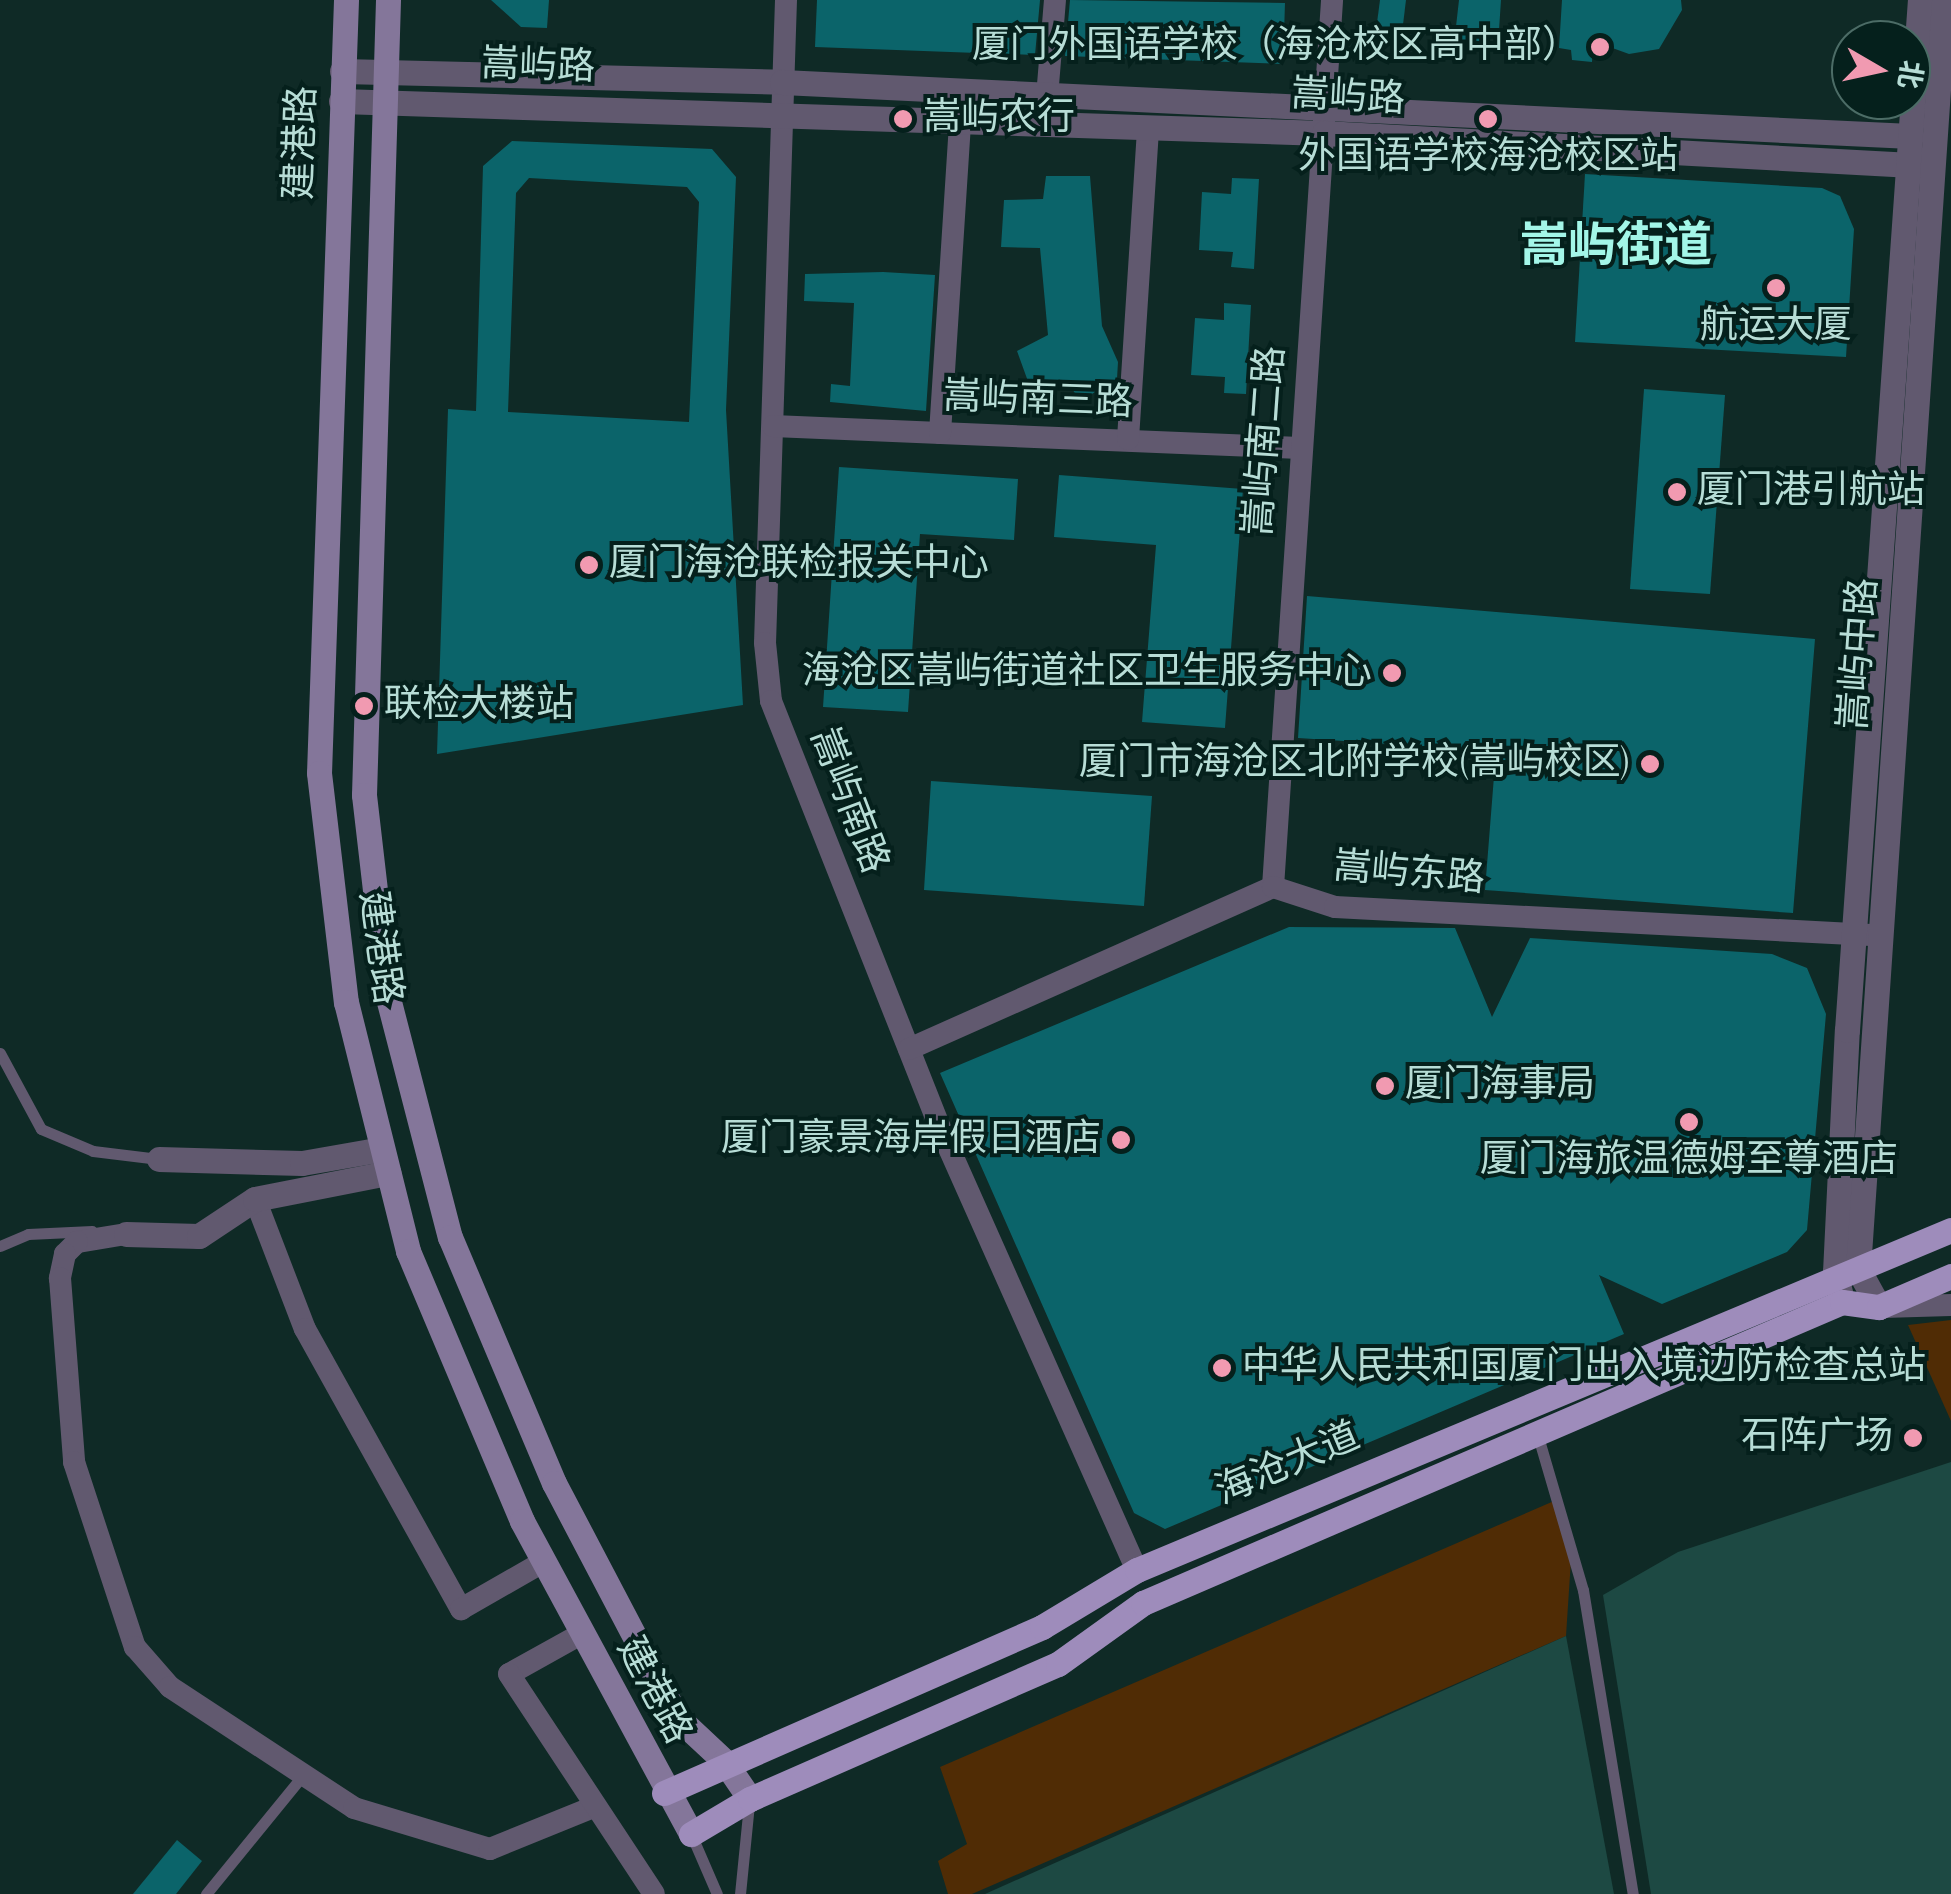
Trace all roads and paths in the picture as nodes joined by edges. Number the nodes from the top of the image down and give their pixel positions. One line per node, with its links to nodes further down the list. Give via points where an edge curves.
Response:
1 (346, 0): 8 (main road, 建港路)
2 (388, 0): 10 (main road, 建港路)
3 (786, 0): 9 (street, 嵩屿南路)
4 (1055, 0): 11 (street)
5 (1332, 0): 13 (street, 嵩屿南二路)
6 (1920, 0): 18 (street, 嵩屿中路)
7 (1944, 0): 18 (street, 嵩屿中路)
8 (342, 71): 10 (street, 嵩屿路); 12 (main road, 建港路)
9 (782, 82): 10 (street, 嵩屿路); 11 (street, 嵩屿路); 14 (street, 嵩屿南路)
10 (385, 87): 12 (street, 嵩屿路); 14 (street, 嵩屿路); 43 (main road, 建港路, via 364,795 387,994 450,1237 554,1483 677,1717)
11 (1047, 97): 13 (street, 嵩屿路)
12 (341, 101): 29 (main road, 建港路, via 319,773 346,1002)
13 (1326, 106): 17 (street, 嵩屿南二路); 18 (street, 嵩屿路)
14 (781, 114): 15 (street, 嵩屿路); 20 (street, 嵩屿南路)
15 (960, 122): 16 (street, 嵩屿路); 21 (street)
16 (1148, 128): 17 (street, 嵩屿路); 22 (street)
17 (1324, 134): 19 (street, 嵩屿路); 23 (street, 嵩屿南二路)
18 (1931, 136): 19 (street, 嵩屿中路)
19 (1920, 166): 25 (street, 嵩屿中路)
20 (773, 426): 21 (street, 嵩屿南三路); 26 (street, 嵩屿南路, via 765,643 772,701)
21 (940, 433): 22 (street, 嵩屿南三路)
22 (1128, 439): 23 (street, 嵩屿南三路)
23 (1300, 448): 24 (street, 嵩屿南二路)
24 (1273, 887): 25 (street, 嵩屿东路, via 1335,907); 26 (street)
25 (1865, 937): 34 (street, 嵩屿中路)
26 (909, 1049): 41 (street, 嵩屿南路)
27 (0, 1053): 28 (lane, via 42,1128 92,1150)
28 (158, 1160): 29 (street)
29 (385, 1161): 30 (street); 40 (main road, 建港路, via 408,1252)
30 (255, 1199): 32 (street, via 199,1236); 40 (street, via 305,1329 461,1609)
31 (1951, 1230): 34 (main road, 海沧大道)
32 (126, 1234): 33 (lane, via 68,1229); 44 (street, via 77,1242 64,1254 60,1278 74,1462 115,1593 135,1647 170,1687)
33 (0, 1246)
34 (1846, 1270): 36 (street, 嵩屿中路); 38 (street); 41 (main road, 海沧大道)
35 (1951, 1276): 38 (main road)
36 (1842, 1302): 38 (main road); 39 (main road, 海沧大道)
37 (1951, 1306): 38 (street)
38 (1879, 1307)
39 (1538, 1434): 46 (main road, 海沧大道, via 1143,1603 1058,1664); 53 (lane, via 1583,1590)
40 (544, 1562): 42 (main road, 建港路)
41 (1137, 1570): 43 (main road, 海沧大道, via 1042,1627)
42 (581, 1634): 45 (main road, 建港路); 47 (street, via 509,1674)
43 (724, 1761): 45 (main road, 海沧大道); 46 (main road, 建港路)
44 (304, 1774): 47 (street, via 354,1808 490,1849); 49 (lane)
45 (664, 1793): 48 (main road, 建港路)
46 (750, 1800): 48 (main road, 海沧大道); 52 (lane)
47 (596, 1806): 50 (street)
48 (691, 1834): 51 (lane)
49 (206, 1894)
50 (654, 1894)
51 (717, 1894)
52 (740, 1894)
53 (1632, 1894)

